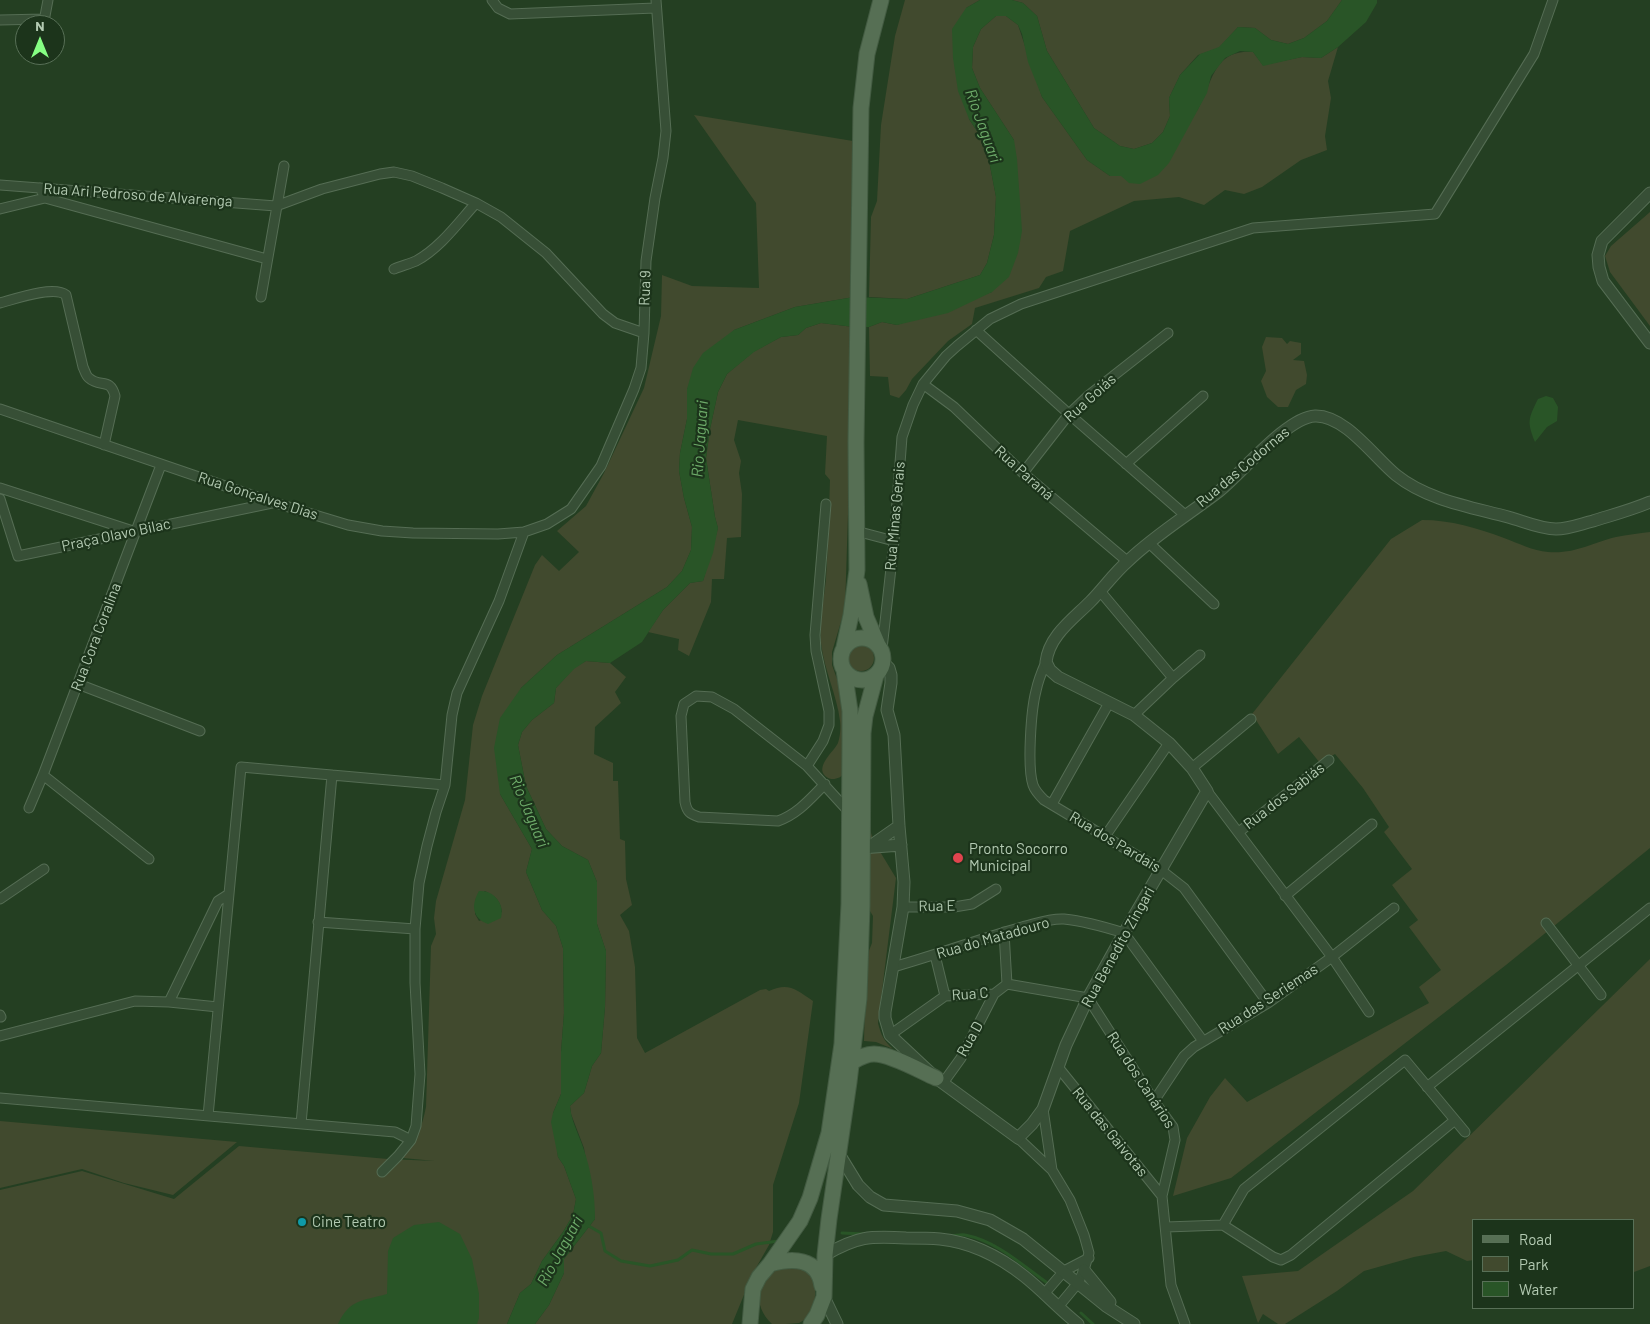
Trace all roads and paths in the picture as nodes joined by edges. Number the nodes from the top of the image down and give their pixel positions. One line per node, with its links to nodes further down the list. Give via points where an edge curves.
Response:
1 (48, 0): 6 (street, via 43,19)
2 (492, 0): 5 (street, via 498,8 510,14)
3 (881, 0): 37 (main road, via 868,54 861,108)
4 (1553, 0): 19 (street, Rua Minas Gerais, via 1534,54 1435,214 1253,228 1021,304 990,319)
5 (655, 4): 20 (street, Rua 9, via 666,131 646,261)
6 (0, 20)
7 (284, 166): 13 (street)
8 (0, 185): 9 (street, Rua Ari Pedroso de Alvarenga)
9 (40, 188): 11 (street); 13 (street, Rua Ari Pedroso de Alvarenga)
10 (1650, 193): 22 (street, via 1602,241 1598,256 1603,281)
11 (45, 198): 14 (street); 15 (street)
12 (476, 203): 13 (street, via 412,176 394,172 322,189); 16 (street, via 432,249); 20 (street, via 501,217 546,253 603,314 615,323)
13 (276, 206): 15 (street)
14 (0, 209)
15 (267, 259): 17 (street)
16 (394, 269)
17 (261, 297)
18 (0, 303): 27 (street, via 50,291 66,295 87,376 113,388 115,396)
19 (976, 330): 23 (street, Rua Minas Gerais, via 946,356); 26 (street)
20 (644, 333): 39 (street, Rua 9, via 641,368 601,466 572,509)
21 (1168, 333): 26 (street, Rua Goiás)
22 (1650, 343)
23 (923, 384): 30 (street, Rua Paraná, via 954,407); 40 (street, Rua Minas Gerais, via 902,437)
24 (1203, 396): 28 (street)
25 (0, 410): 27 (street, Rua Gonçalves Dias)
26 (1069, 414): 28 (street); 30 (street, Rua Goiás)
27 (104, 445): 29 (street, Rua Gonçalves Dias)
28 (1126, 464): 36 (street)
29 (161, 466): 33 (street, Rua Gonçalves Dias); 38 (street, Rua Cora Coralina)
30 (1023, 474): 42 (street, Rua Paraná)
31 (0, 488): 38 (street)
32 (0, 499): 38 (street, Praça Olavo Bilac, via 18,556)
33 (272, 502): 38 (street, Praça Olavo Bilac); 39 (street, Rua Gonçalves Dias, via 348,525 382,531)
34 (1650, 502): 36 (street, Rua das Codornas, via 1574,526 1556,529 1537,525 1452,502 1411,485 1339,423 1314,416 1286,429 1219,492)
35 (826, 504): 59 (street, via 815,635 829,724 823,741)
36 (1185, 515): 41 (street, Rua das Codornas)
37 (856, 531): 40 (street); 43 (main road)
38 (136, 532): 52 (street, Rua Cora Coralina)
39 (524, 532): 64 (street, via 499,601 457,694)
40 (894, 541): 48 (street, Rua Minas Gerais)
41 (1149, 543): 42 (street, Rua das Codornas); 45 (street)
42 (1127, 561): 44 (street, Rua das Codornas)
43 (857, 570): 46 (main road); 48 (main road, via 866,617)
44 (1100, 591): 49 (street, Rua das Codornas, via 1056,636); 51 (street)
45 (1214, 604)
46 (844, 647): 48 (main road, via 861,638 868,639); 50 (main road, via 840,659)
47 (1200, 655): 51 (street)
48 (880, 659): 50 (main road, via 862,680 849,676); 70 (street, via 891,675 887,710 894,735); 74 (main road, via 863,732)
49 (1046, 662): 53 (street, via 1058,677); 66 (street, Rua dos Pardais, via 1035,693 1031,722 1031,772 1037,793)
50 (844, 670): 68 (main road, via 850,711)
51 (1173, 678): 54 (street)
52 (78, 684): 56 (street); 61 (street, Rua Cora Coralina)
53 (1109, 703): 54 (street); 66 (street)
54 (1134, 715): 57 (street)
55 (1251, 720): 60 (street)
56 (200, 731)
57 (1168, 743): 60 (street); 72 (street)
58 (1329, 760): 71 (street, Rua dos Sabiás)
59 (807, 766): 63 (street); 63 (street, via 734,709 712,697 696,696 684,704 681,716 684,802 690,814 778,821 800,810)
60 (1192, 768): 65 (street)
61 (43, 775): 67 (street, Rua Cora Coralina); 75 (street)
62 (332, 775): 64 (street); 79 (street, via 241,767); 85 (street)
63 (825, 784): 68 (street)
64 (445, 785): 87 (street, via 427,846)
65 (1208, 791): 71 (street); 77 (street, Rua Benedito Zingari)
66 (1052, 804): 72 (street, Rua dos Pardais)
67 (29, 808)
68 (849, 812): 127 (main road, via 845,1007 829,1133 800,1221)
69 (1372, 824): 80 (street)
70 (899, 825): 73 (street); 74 (street)
71 (1239, 832): 80 (street)
72 (1106, 835): 77 (street, Rua dos Pardais)
73 (901, 845): 74 (street); 82 (street)
74 (865, 847): 106 (main road, via 859,998)
75 (149, 859)
76 (44, 869): 81 (street)
77 (1162, 870): 89 (street, Rua Benedito Zingari); 100 (street, Rua dos Pardais, via 1184,888)
78 (996, 889): 82 (street, Rua E, via 972,904)
79 (229, 894): 99 (street, via 218,901); 101 (street)
80 (1285, 896): 91 (street)
81 (0, 899)
82 (903, 907): 93 (street)
83 (1394, 908): 91 (street, Rua das Seriemas)
84 (1650, 908): 92 (street)
85 (318, 922): 87 (street); 115 (street)
86 (1546, 923): 92 (street)
87 (415, 929): 118 (street, via 420,1074 419,1110)
88 (1004, 932): 89 (street, Rua do Matadouro, via 1063,919); 90 (street, Rua do Matadouro); 94 (street)
89 (1124, 933): 98 (street, Rua Benedito Zingari); 105 (street)
90 (935, 955): 93 (street, Rua do Matadouro); 97 (street)
91 (1332, 957): 100 (street, Rua das Seriemas); 102 (street)
92 (1579, 966): 96 (street); 109 (street)
93 (893, 967): 103 (street, via 885,1018)
94 (1007, 984): 95 (street, Rua C); 98 (street, Rua C)
95 (994, 994): 97 (street, Rua C); 108 (street, Rua D, via 961,1058)
96 (1601, 995)
97 (945, 996): 103 (street, Rua C)
98 (1088, 998): 107 (street, Rua Benedito Zingari); 111 (street, Rua dos Canários)
99 (169, 1002): 101 (street); 104 (street, via 135,1001)
100 (1268, 1003): 105 (street, Rua das Seriemas)
101 (218, 1007): 113 (street)
102 (1369, 1012)
103 (890, 1035): 108 (street)
104 (0, 1036)
105 (1203, 1041): 111 (street, Rua das Seriemas, via 1184,1056)
106 (852, 1062): 108 (main road, via 864,1055 885,1056); 119 (main road)
107 (1058, 1067): 112 (street, Rua Benedito Zingari); 122 (street, Rua das Gaivotas)
108 (940, 1080): 117 (street)
109 (1427, 1087): 114 (street); 123 (street, via 1405,1060 1244,1189)
110 (0, 1098): 113 (street)
111 (1154, 1100): 122 (street, Rua dos Canários, via 1176,1134)
112 (1043, 1109): 117 (street, Rua Benedito Zingari); 120 (street)
113 (208, 1116): 115 (street)
114 (1455, 1120): 116 (street); 123 (street, via 1281,1260)
115 (301, 1124): 118 (street, via 395,1132)
116 (1465, 1132)
117 (1018, 1138): 120 (street)
118 (411, 1140): 121 (street)
119 (838, 1154): 125 (main road); 129 (street, via 870,1197 884,1204 957,1211 990,1220 1023,1239)
120 (1052, 1170): 126 (street, via 1070,1200)
121 (382, 1172)
122 (1162, 1196): 124 (street)
123 (1223, 1225): 124 (street)
124 (1166, 1227): 142 (street, via 1171,1285)
125 (825, 1255): 131 (street, via 856,1239 873,1236 942,1239 970,1246 999,1259); 132 (main road)
126 (1089, 1258): 128 (street); 129 (street)
127 (770, 1264): 132 (main road, via 784,1260 808,1263 822,1279); 133 (main road, via 753,1289)
128 (1084, 1270): 130 (street); 135 (street)
129 (1064, 1272): 130 (street); 131 (street)
130 (1078, 1283): 134 (street); 135 (street)
131 (1044, 1294): 134 (street)
132 (824, 1297): 138 (main road); 139 (street)
133 (751, 1304): 136 (main road); 137 (main road)
134 (1058, 1307): 140 (street)
135 (1118, 1314): 141 (street)
136 (750, 1324)
137 (759, 1324)
138 (811, 1324)
139 (837, 1324)
140 (1078, 1324)
141 (1134, 1324)
142 (1185, 1324)

